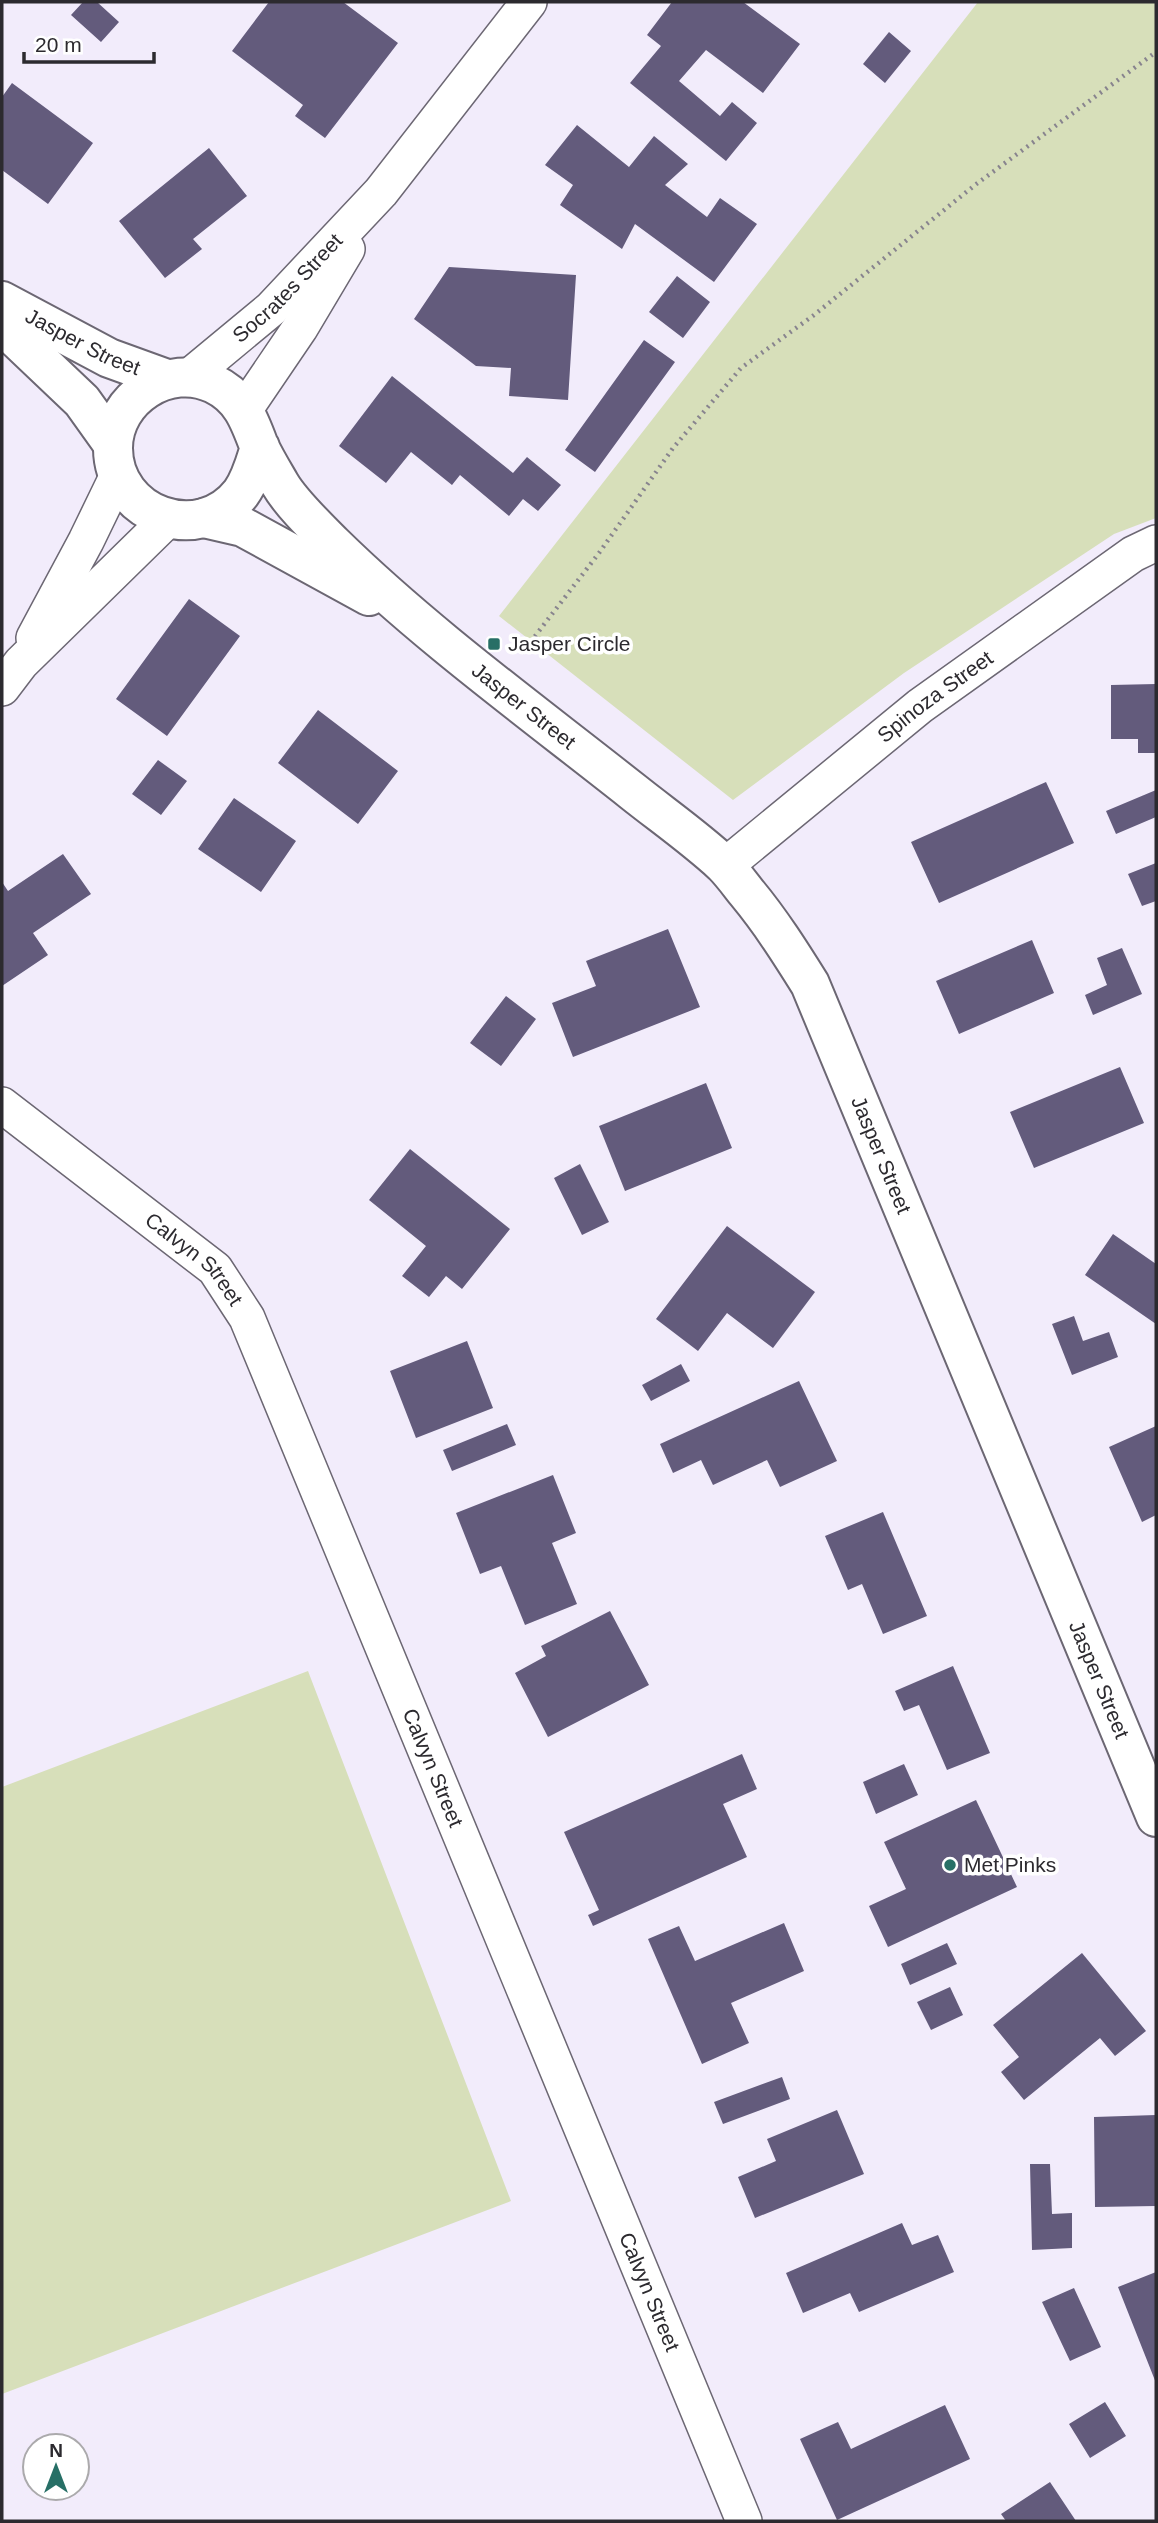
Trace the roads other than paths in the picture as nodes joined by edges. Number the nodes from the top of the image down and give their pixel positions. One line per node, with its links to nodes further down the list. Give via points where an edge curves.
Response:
1 (529, 2): 2 (street, Socrates Street)
2 (381, 192): 5 (street, Socrates Street, via 271,309); 6 (street, Socrates Street, via 300,328)
3 (2, 301): 5 (street, Jasper Street, via 109,358)
4 (2, 324): 8 (street, Jasper Street, via 82,401)
5 (178, 378): 6 (street, via 210,382 230,393); 8 (street, via 146,388 129,402 118,422)
6 (245, 409): 7 (street)
7 (260, 447): 9 (street, via 241,493 224,509); 11 (street, Jasper Street, via 282,487 332,543)
8 (115, 459): 9 (street, via 126,490 137,503); 12 (street, via 86,541)
9 (186, 518): 11 (street, Jasper Street, via 243,527); 12 (street)
10 (1156, 543): 13 (street, Spinoza Street, via 1133,554 920,706)
11 (425, 626): 13 (street, Jasper Street)
12 (11, 676)
13 (725, 866): 15 (street, Jasper Street, via 771,923 810,984)
14 (2, 1105): 16 (street, Calvyn Street, via 215,1269 247,1318)
15 (1156, 1817)
16 (744, 2521)

